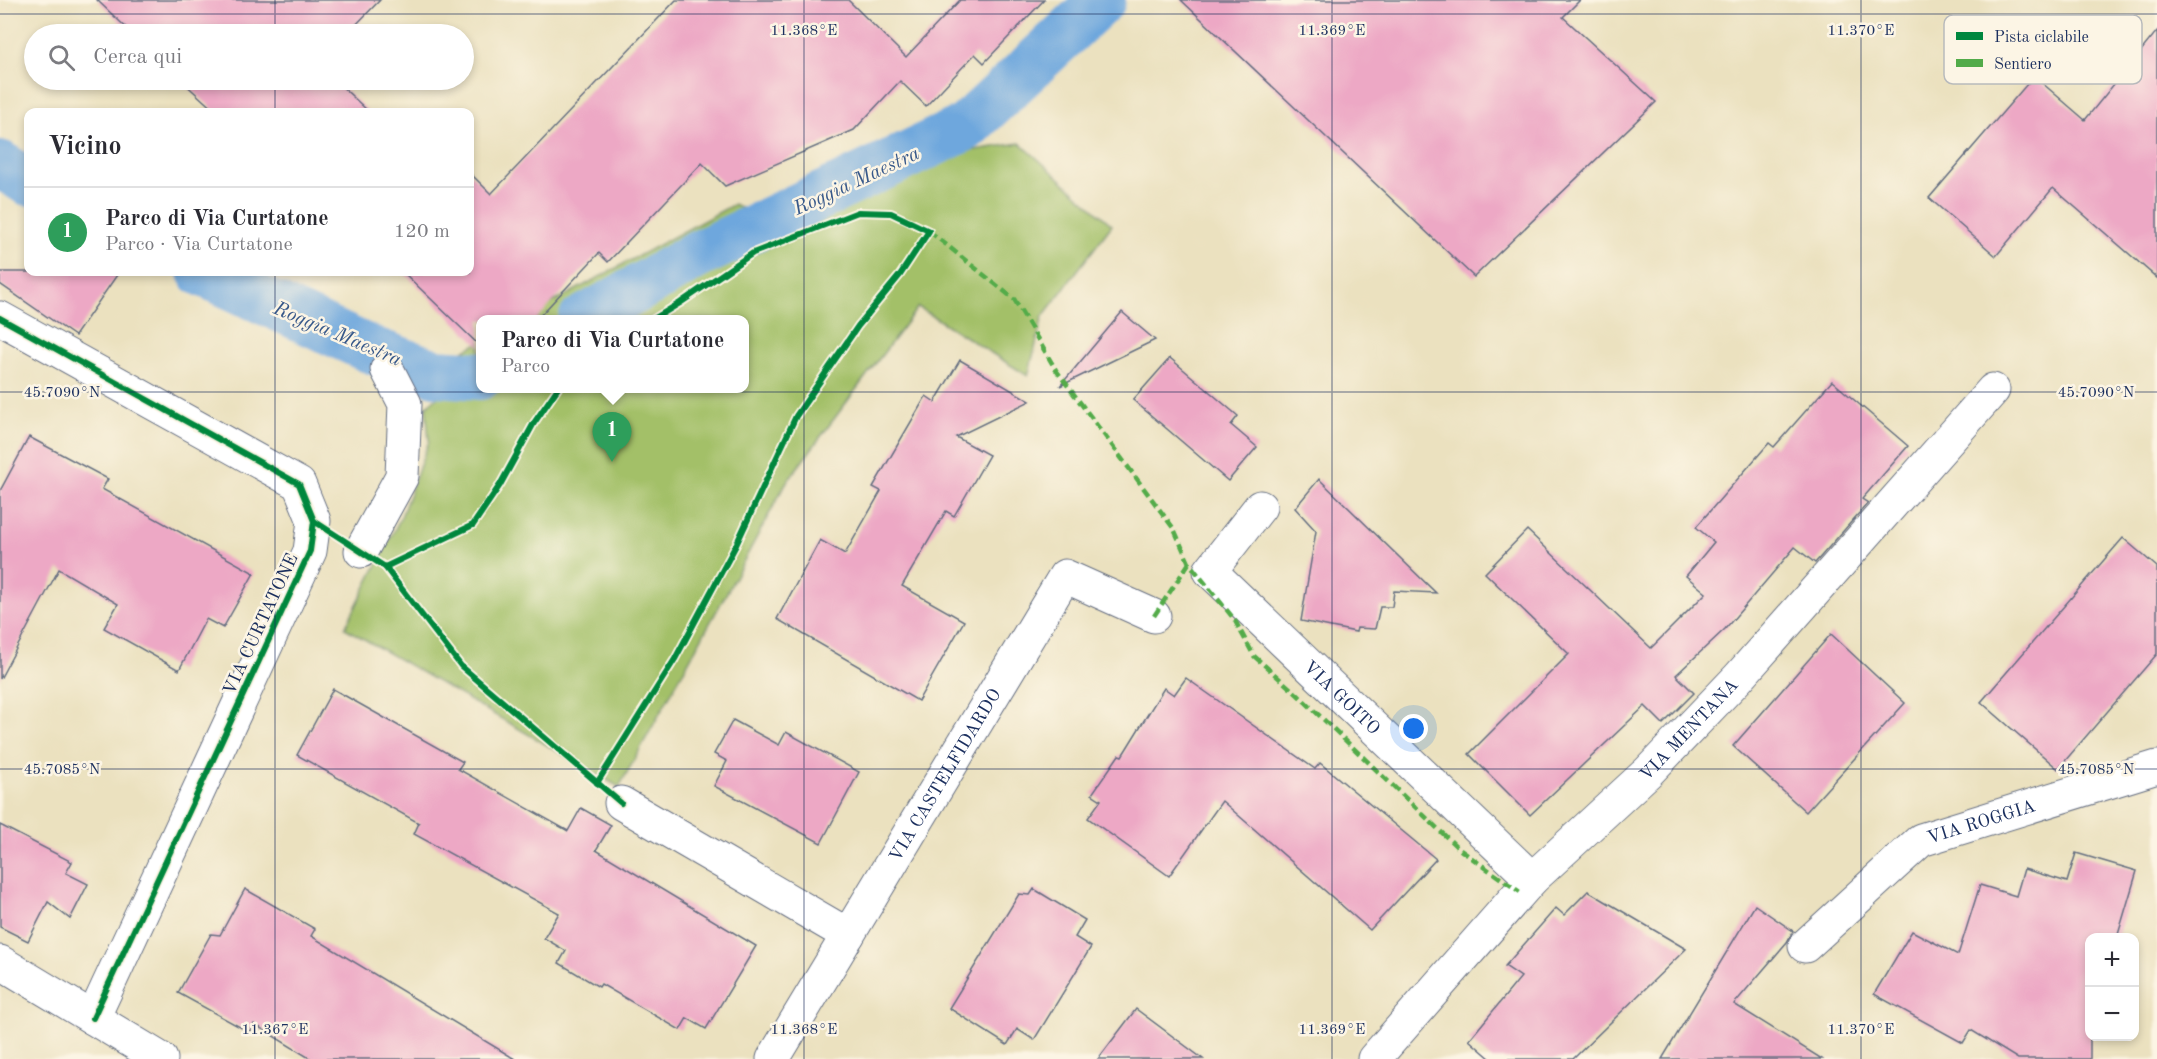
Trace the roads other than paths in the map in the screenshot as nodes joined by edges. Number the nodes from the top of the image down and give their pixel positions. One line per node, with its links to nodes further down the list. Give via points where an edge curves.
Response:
1 (0, 318): 13 (street, VIA CURTATONE, via 299,484 314,520 310,551)
2 (387, 369): 5 (street, via 405,404 402,476)
3 (1993, 390): 9 (street, VIA MENTANA, via 1739,677 1648,772)
4 (1260, 507): 9 (street, VIA GOITO, via 1210,571)
5 (361, 551)
6 (1154, 616): 10 (street, VIA CASTELFIDARDO, via 1065,576)
7 (2157, 767): 11 (street, VIA ROGGIA, via 1921,840)
8 (621, 803): 10 (street)
9 (1532, 879): 16 (street, VIA MENTANA)
10 (848, 935): 15 (street, VIA CASTELFIDARDO)
11 (1805, 946)
12 (0, 962): 13 (street)
13 (93, 1018): 14 (street)
14 (161, 1059)
15 (773, 1059)
16 (1374, 1059)

